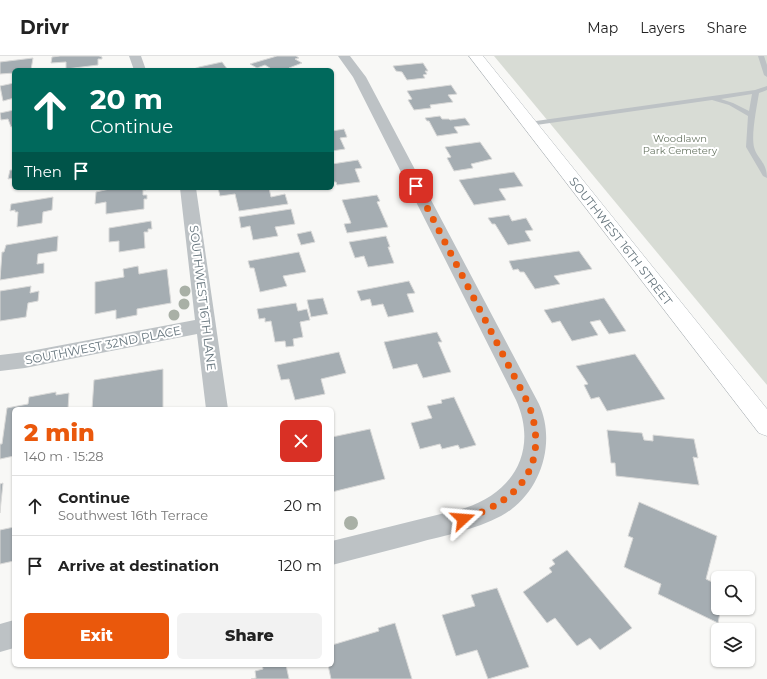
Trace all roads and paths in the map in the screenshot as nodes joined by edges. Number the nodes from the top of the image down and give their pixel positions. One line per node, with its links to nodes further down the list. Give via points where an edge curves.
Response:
1 (135, 56): 5 (street)
2 (344, 56): 18 (street, via 357,73 529,405 536,435 535,451 526,477 518,489 493,508 476,515)
3 (476, 56): 11 (street, SOUTHWEST 16TH STREET)
4 (761, 56): 6 (lane)
5 (139, 68)
6 (767, 75)
7 (767, 88): 8 (lane)
8 (756, 92): 9 (lane); 10 (lane)
9 (710, 98): 10 (lane, via 731,104); 11 (lane)
10 (752, 115): 12 (lane, via 750,147)
11 (529, 124): 17 (street, SOUTHWEST 16TH STREET)
12 (767, 176)
13 (188, 190): 14 (street, SOUTHWEST 16TH LANE)
14 (206, 325): 15 (street, SOUTHWEST 32ND PLACE); 16 (street, SOUTHWEST 16TH LANE)
15 (0, 363)
16 (217, 407)
17 (767, 426)
18 (334, 552)
19 (12, 635): 20 (street)
20 (0, 638)

